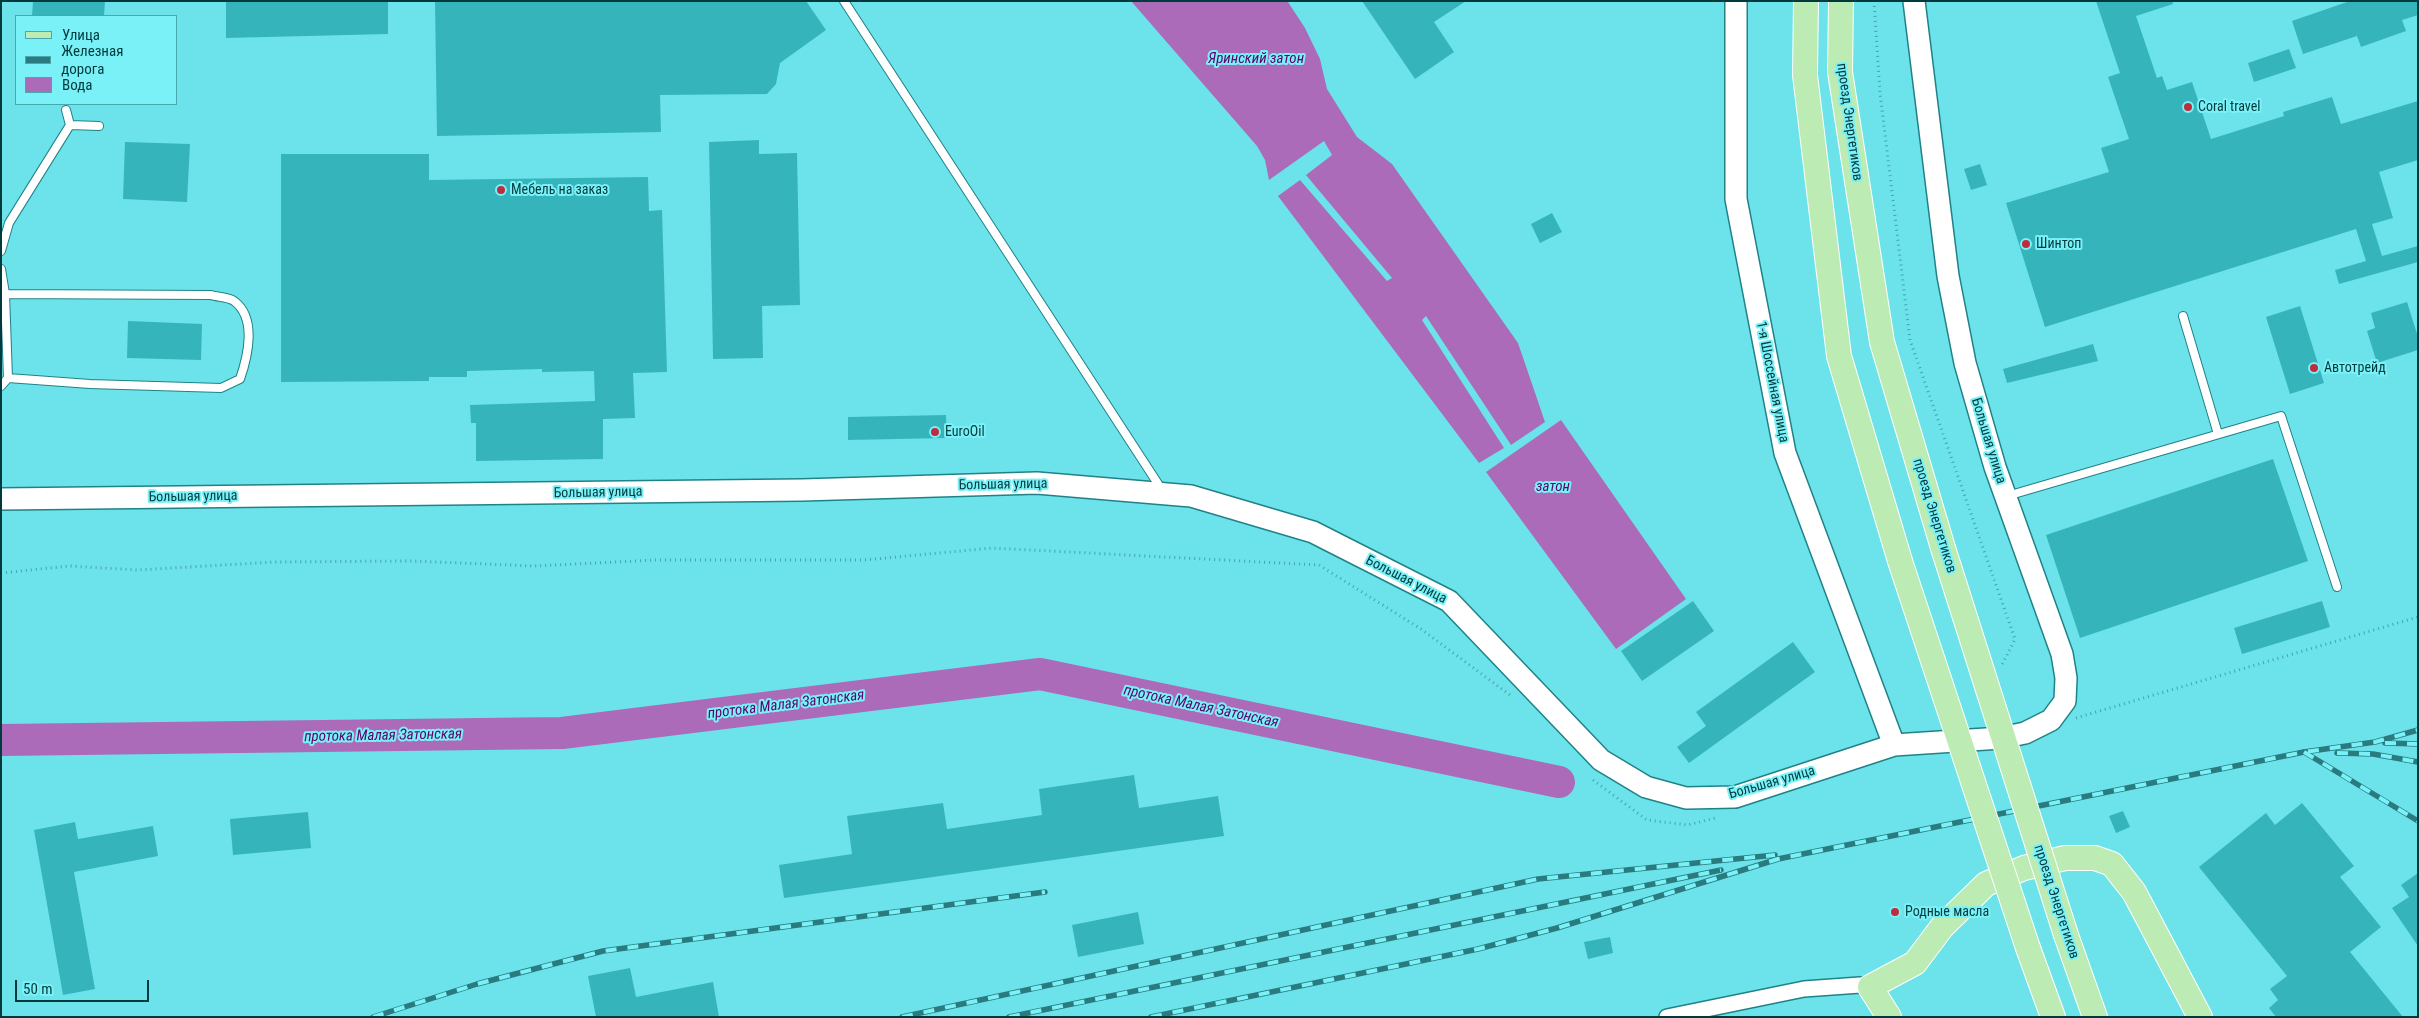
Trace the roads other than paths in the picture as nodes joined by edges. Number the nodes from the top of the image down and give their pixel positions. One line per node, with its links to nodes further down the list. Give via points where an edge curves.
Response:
1 (844, 1): 16 (lane)
2 (1736, 1): 20 (main road, 1-я Шоссейная улица, via 1736,199 1785,453)
3 (1806, 1): 24 (main road, bridge, via 1806,75 1839,356 1900,561)
4 (1841, 1): 25 (main road, проезд Энергетиков, bridge, via 1840,72 1882,342 1943,548 2066,936)
5 (1914, 1): 17 (main road, Большая улица, via 1948,276 1965,363)
6 (66, 110): 7 (lane)
7 (70, 125): 8 (lane); 9 (lane, via 9,223)
8 (99, 126)
9 (1, 251)
10 (1, 269): 11 (lane)
11 (6, 294): 13 (lane); 13 (lane, via 211,295 233,300 247,316 248,356 240,379 221,388)
12 (2183, 316): 15 (lane)
13 (8, 378): 14 (lane)
14 (1, 386)
15 (2218, 434): 17 (lane); 19 (lane, via 2281,416)
16 (1164, 494): 18 (main road, Большая улица, via 1036,483 802,490); 20 (main road, Большая улица, via 1191,496 1313,532 1449,601 1601,760 1646,788 1686,798 1735,796)
17 (2005, 497): 20 (main road, Большая улица, via 2062,654 2065,701 2051,720 2025,733 2001,738)
18 (1, 500)
19 (2337, 587)
20 (1894, 746)
21 (1870, 987): 22 (street, via 1804,989); 23 (main road); 26 (main road, via 1915,963 1942,928 1986,884 2024,868 2065,858 2095,858 2112,864 2134,892)
22 (1666, 1017)
23 (1890, 1017)
24 (2053, 1017)
25 (2095, 1017)
26 (2200, 1017)

